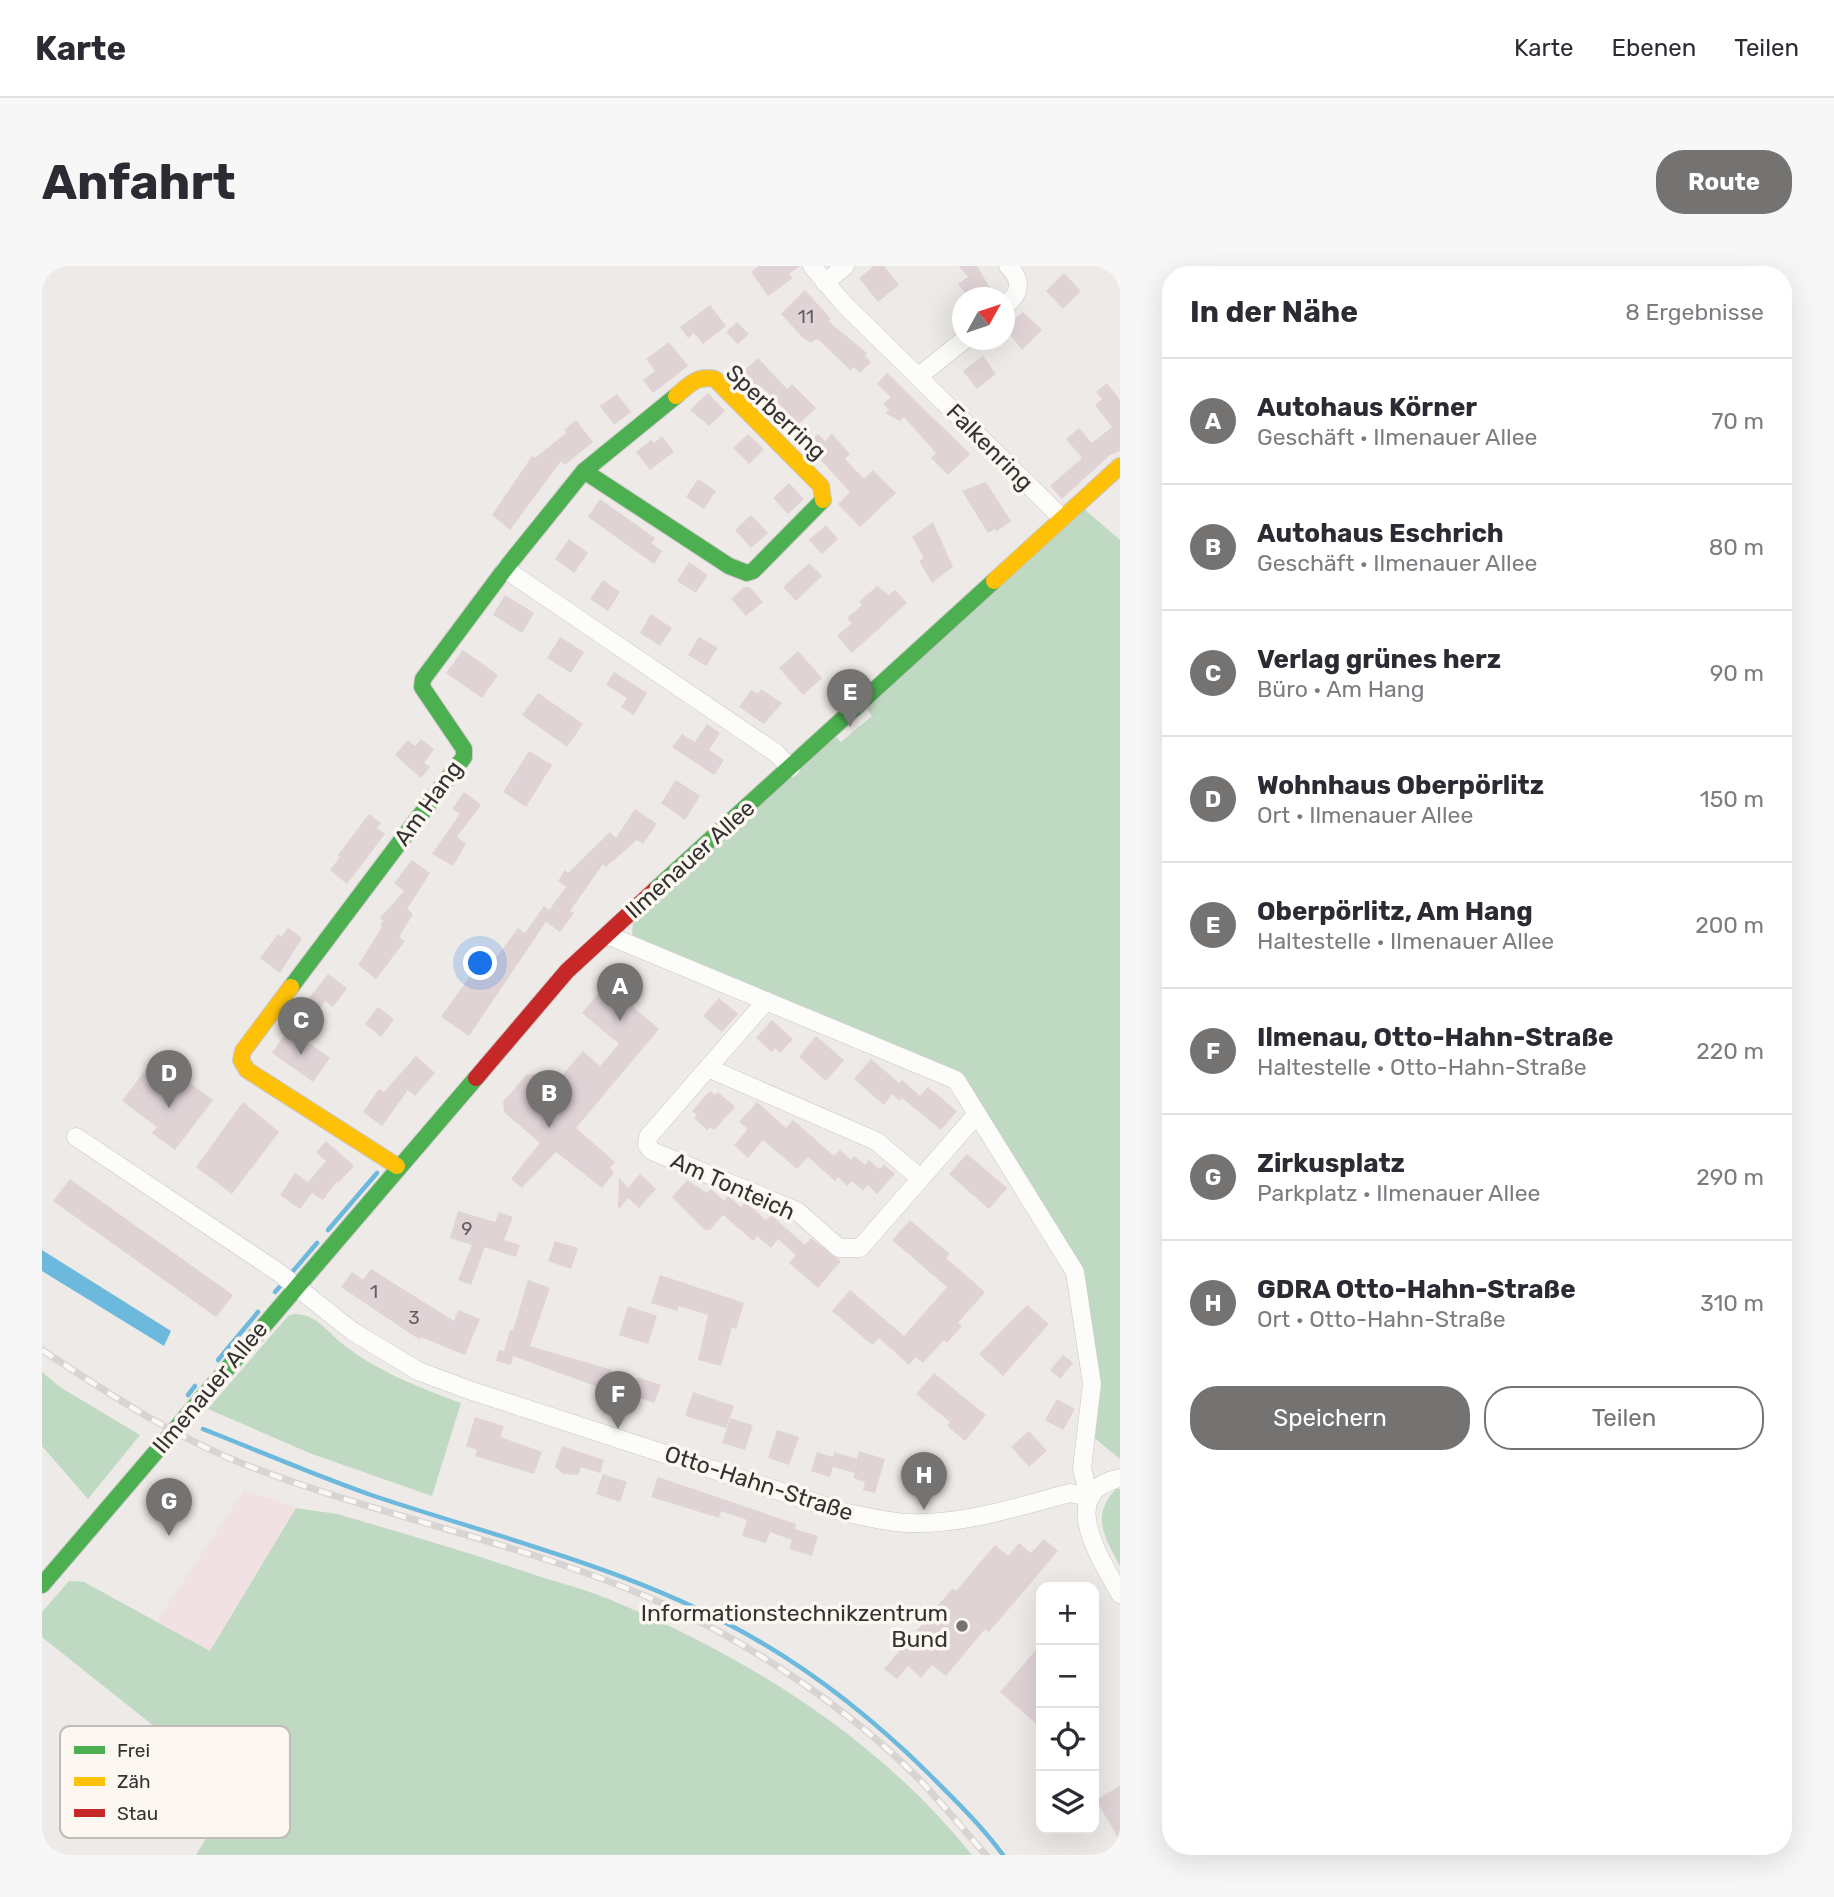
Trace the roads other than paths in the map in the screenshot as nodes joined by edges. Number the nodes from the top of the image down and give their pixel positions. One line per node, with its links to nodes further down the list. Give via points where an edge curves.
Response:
1 (812, 266): 4 (street, Falkenring)
2 (845, 266): 4 (street)
3 (1008, 266): 5 (street, via 1019,288)
4 (825, 283): 7 (street, Falkenring)
5 (1015, 297)
6 (952, 350): 7 (street)
7 (919, 376): 10 (street, Falkenring)
8 (1120, 466): 10 (street, Ilmenauer Allee)
9 (584, 471): 9 (street, Sperberring, via 695,380 705,377 715,379 821,486 823,501 747,573 729,566); 11 (street, Sperberring)
10 (1061, 517): 12 (street, Ilmenauer Allee)
11 (505, 569): 12 (street, via 776,753); 18 (street, Am Hang, via 423,679 422,687 464,749 464,757 243,1051 241,1060 247,1070)
12 (791, 768): 13 (street, Ilmenauer Allee)
13 (607, 935): 14 (street); 18 (street, Ilmenauer Allee, via 554,986)
14 (766, 1001): 15 (street, Am Tonteich); 16 (street, via 956,1080)
15 (708, 1068): 19 (street, via 876,1141); 19 (street, Am Tonteich, via 648,1137 652,1151 797,1211 839,1248 851,1250 860,1248)
16 (977, 1114): 19 (street, Am Tonteich); 22 (street, via 1075,1272 1092,1384 1082,1468)
17 (76, 1137): 20 (street)
18 (397, 1166): 20 (street, Ilmenauer Allee)
19 (920, 1178)
20 (296, 1285): 22 (street, Otto-Hahn-Straße, via 352,1331 418,1370 843,1512 923,1523 992,1513 1070,1493); 23 (street, Ilmenauer Allee)
21 (1120, 1478): 22 (street, via 1100,1485)
22 (1089, 1497): 24 (street, via 1087,1525)
23 (42, 1585)
24 (1120, 1594)

